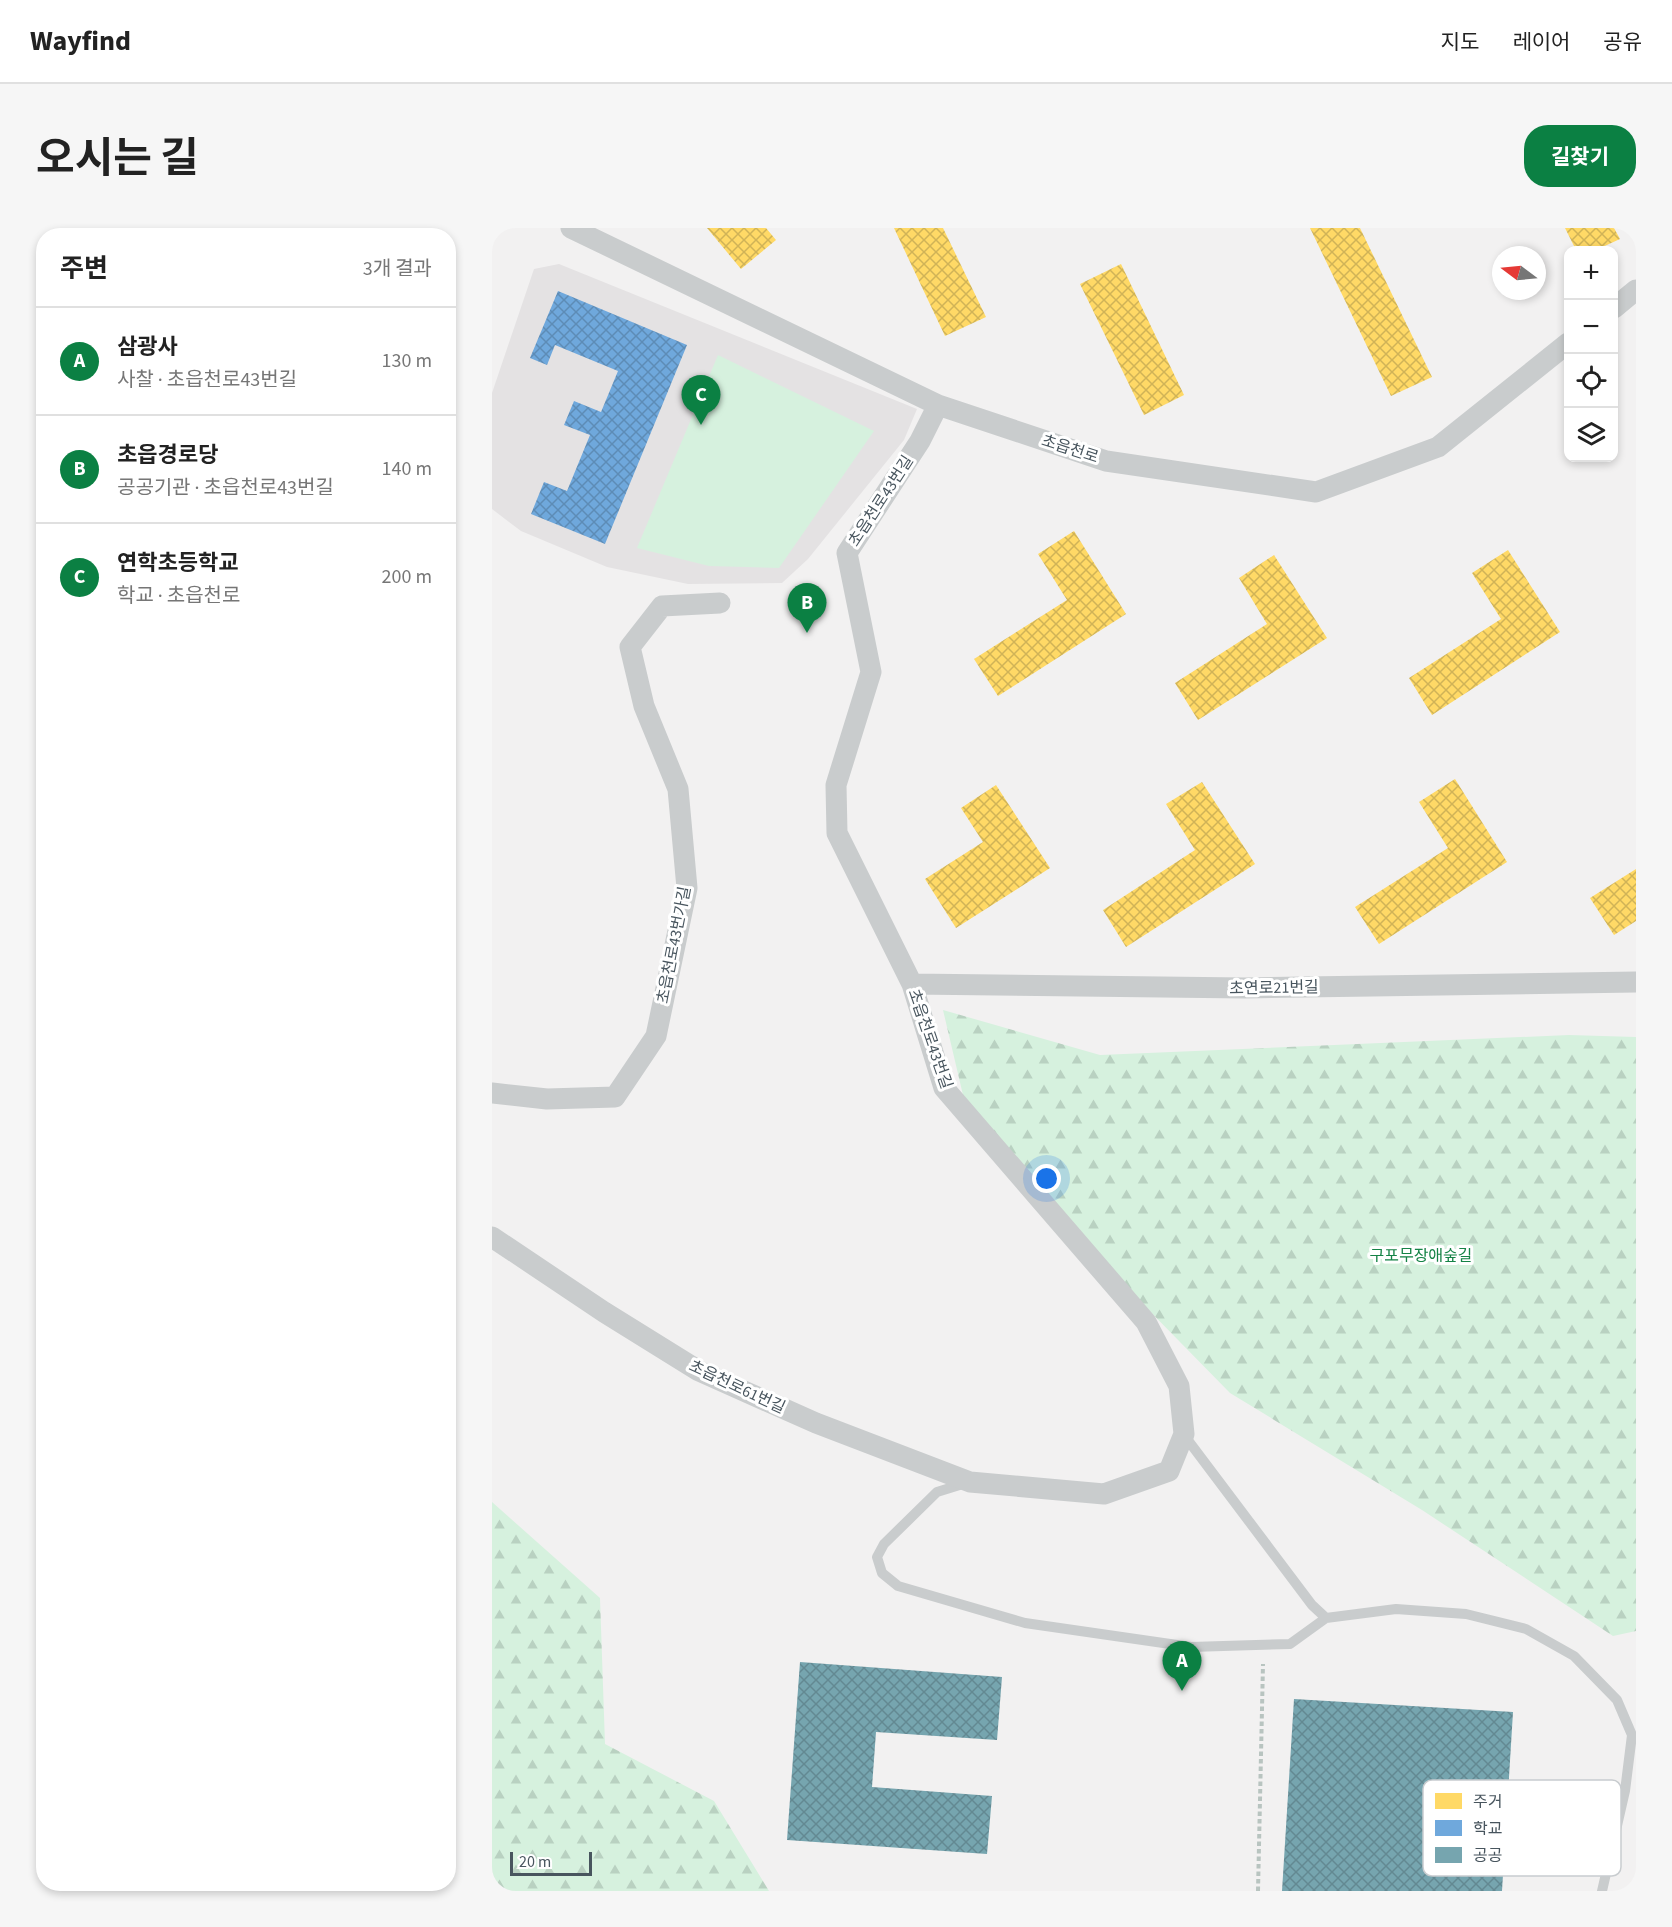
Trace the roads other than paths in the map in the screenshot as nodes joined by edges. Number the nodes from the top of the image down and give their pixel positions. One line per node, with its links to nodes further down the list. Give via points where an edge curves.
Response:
1 (571, 228): 5 (street, 초읍천로)
2 (1636, 290): 3 (street)
3 (1618, 305)
4 (1564, 348): 5 (street, 초읍천로, via 1438,447 1316,492 1106,461)
5 (938, 405): 8 (street, 초읍천로43번길, via 920,441 847,554 871,672 836,785 837,832)
6 (720, 603): 9 (street, 초읍천로43번가길, via 662,606 630,647 644,706 678,789 687,888 656,1036 615,1097 547,1099)
7 (1636, 982): 8 (street, 초연로21번길, via 1245,988)
8 (912, 984): 11 (street, 초읍천로43번길, via 944,1088 1146,1322 1179,1386)
9 (492, 1093)
10 (492, 1237): 12 (street, 초읍천로61번길, via 699,1371 816,1423)
11 (1184, 1434): 12 (street, 초읍천로43번길, via 1169,1472 1104,1494); 13 (lane, via 1312,1605)
12 (970, 1482): 13 (lane, via 937,1492 884,1544 877,1557 882,1573 898,1586 1025,1623 1191,1647 1290,1644)
13 (1326, 1618): 14 (lane, via 1396,1610 1466,1614 1526,1629 1574,1656 1617,1700 1632,1735)
14 (1621, 1805)
15 (1605, 1876): 16 (lane)
16 (1602, 1891)

